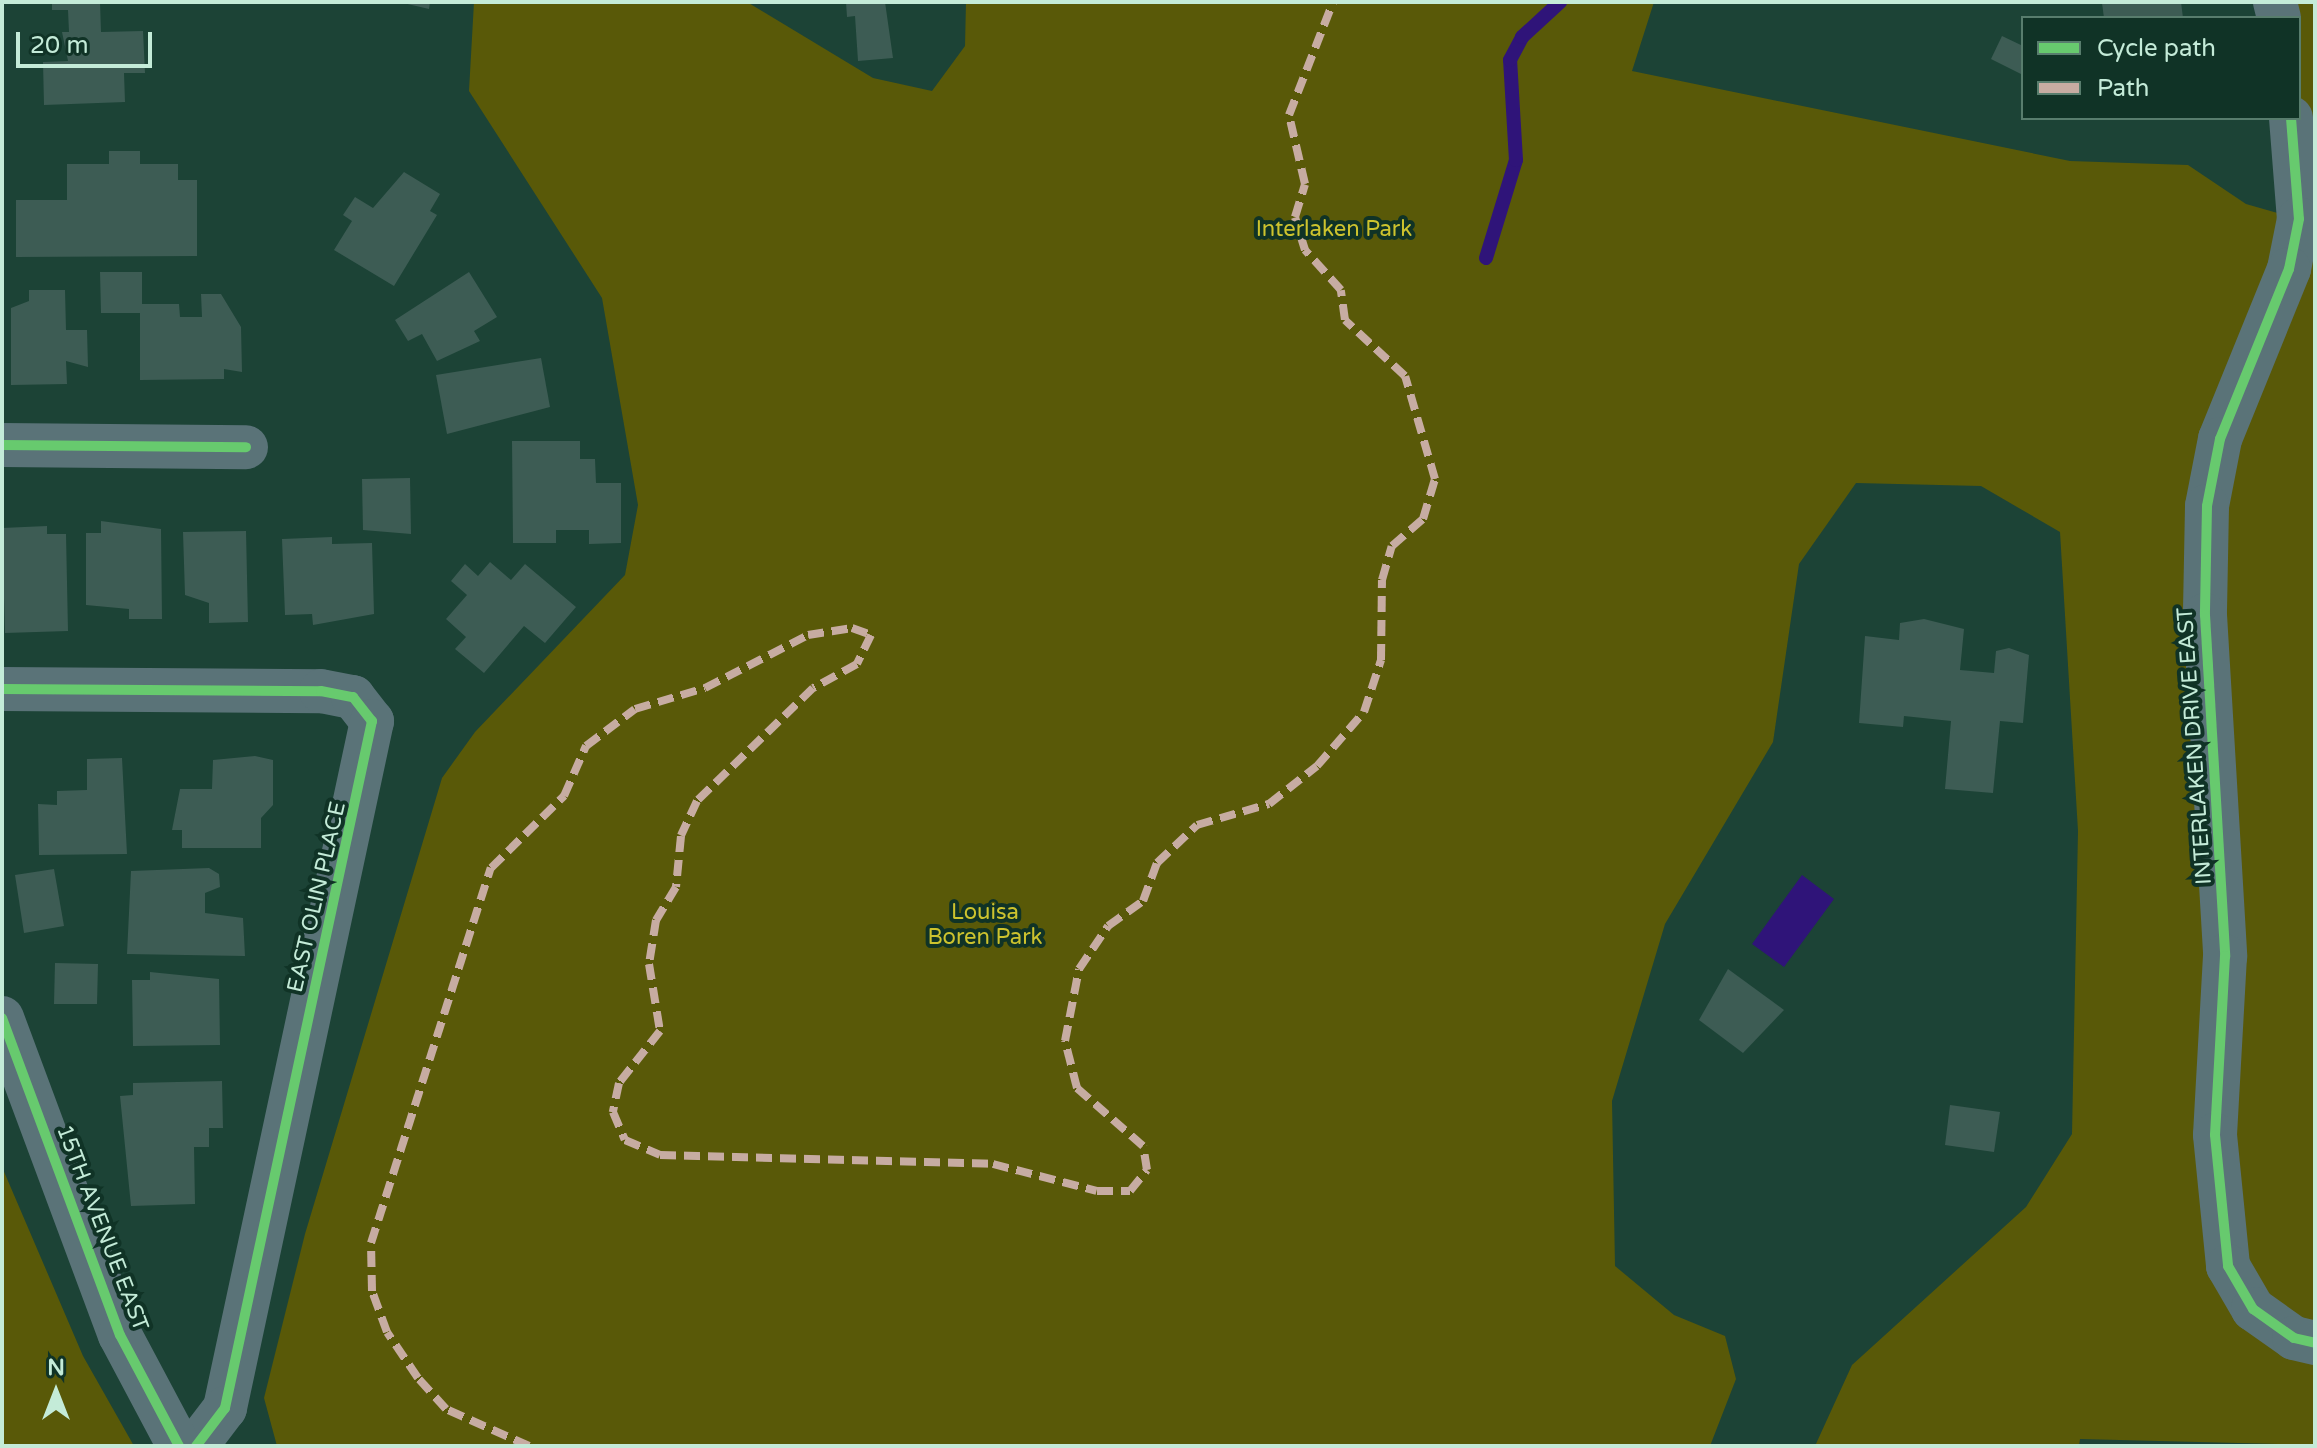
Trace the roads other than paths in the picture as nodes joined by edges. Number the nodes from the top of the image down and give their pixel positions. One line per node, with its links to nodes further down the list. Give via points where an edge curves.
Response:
1 (2291, 120): 6 (street, INTERLAKEN DRIVE EAST, via 2299,219 2274,317 2220,439 2207,506 2205,615 2223,846 2218,1209 2228,1266 2253,1309 2294,1338)
2 (2, 445): 3 (street)
3 (246, 447)
4 (2, 689): 8 (street, EAST OLIN PLACE, via 321,691 353,697 372,721 225,1408)
5 (2, 1018): 7 (street, 15TH AVENUE EAST, via 120,1335)
6 (2315, 1343)
7 (179, 1446)
8 (196, 1446)

